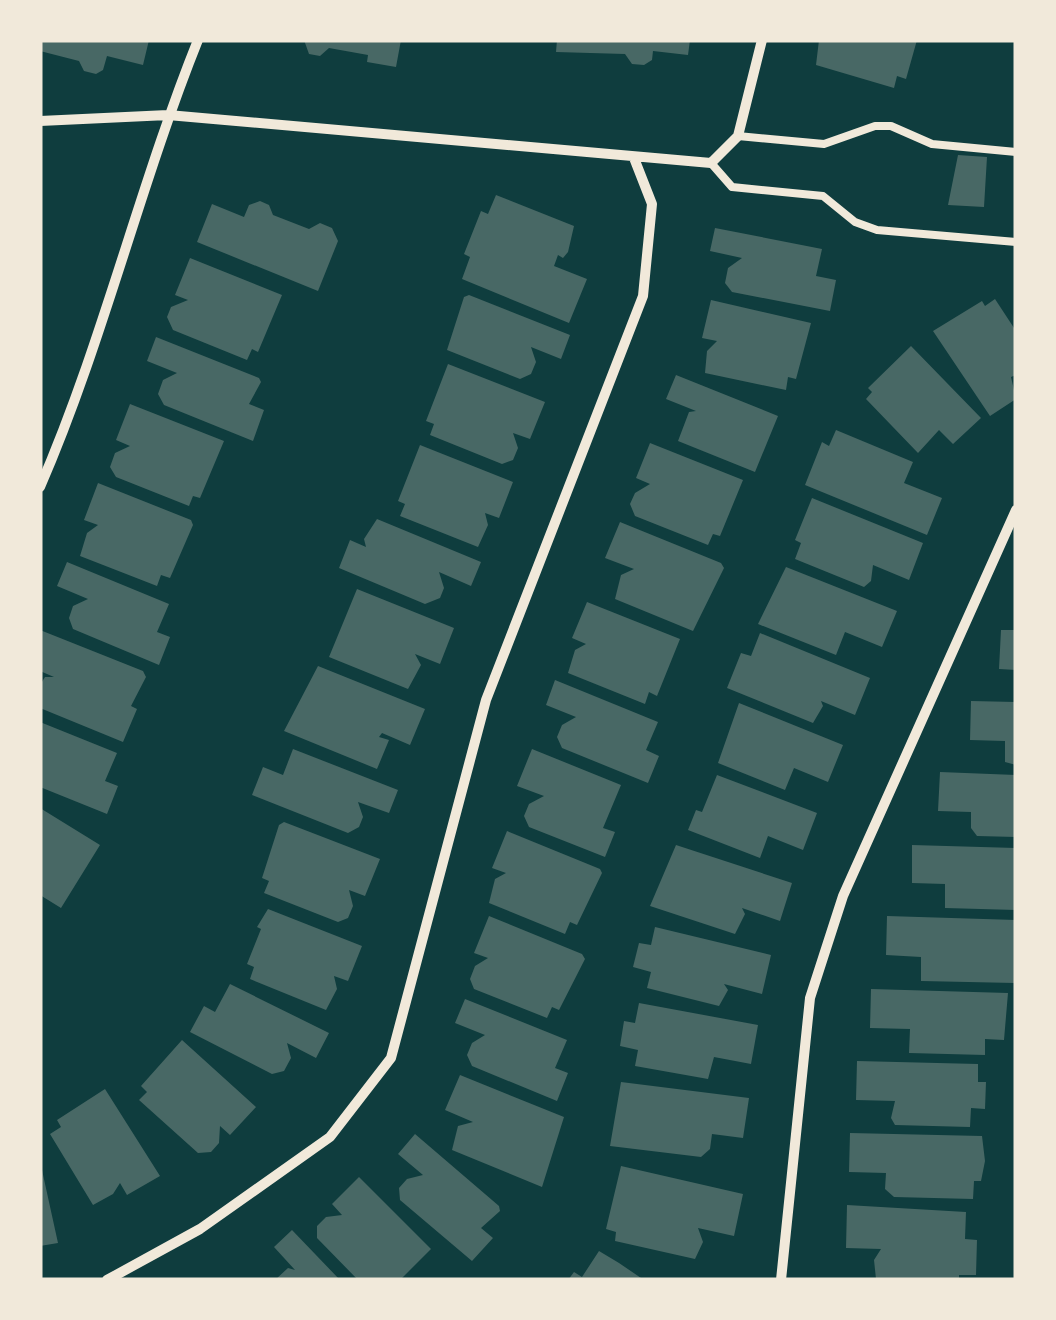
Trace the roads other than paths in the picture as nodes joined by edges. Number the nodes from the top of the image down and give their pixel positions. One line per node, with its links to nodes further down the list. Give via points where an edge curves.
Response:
1 (198, 40): 3 (street)
2 (762, 40): 5 (street)
3 (168, 115): 4 (street); 7 (street); 10 (street)
4 (40, 120)
5 (738, 136): 6 (lane, via 824,144 891,126 932,144); 8 (street)
6 (1016, 152)
7 (634, 158): 8 (street); 12 (street, via 652,204 644,296 486,700 391,1058 330,1137 200,1229)
8 (711, 163): 9 (lane, via 732,187 823,196 877,230)
9 (1016, 242)
10 (40, 487)
11 (1016, 510): 13 (street, via 843,896 810,998)
12 (107, 1280)
13 (780, 1280)

